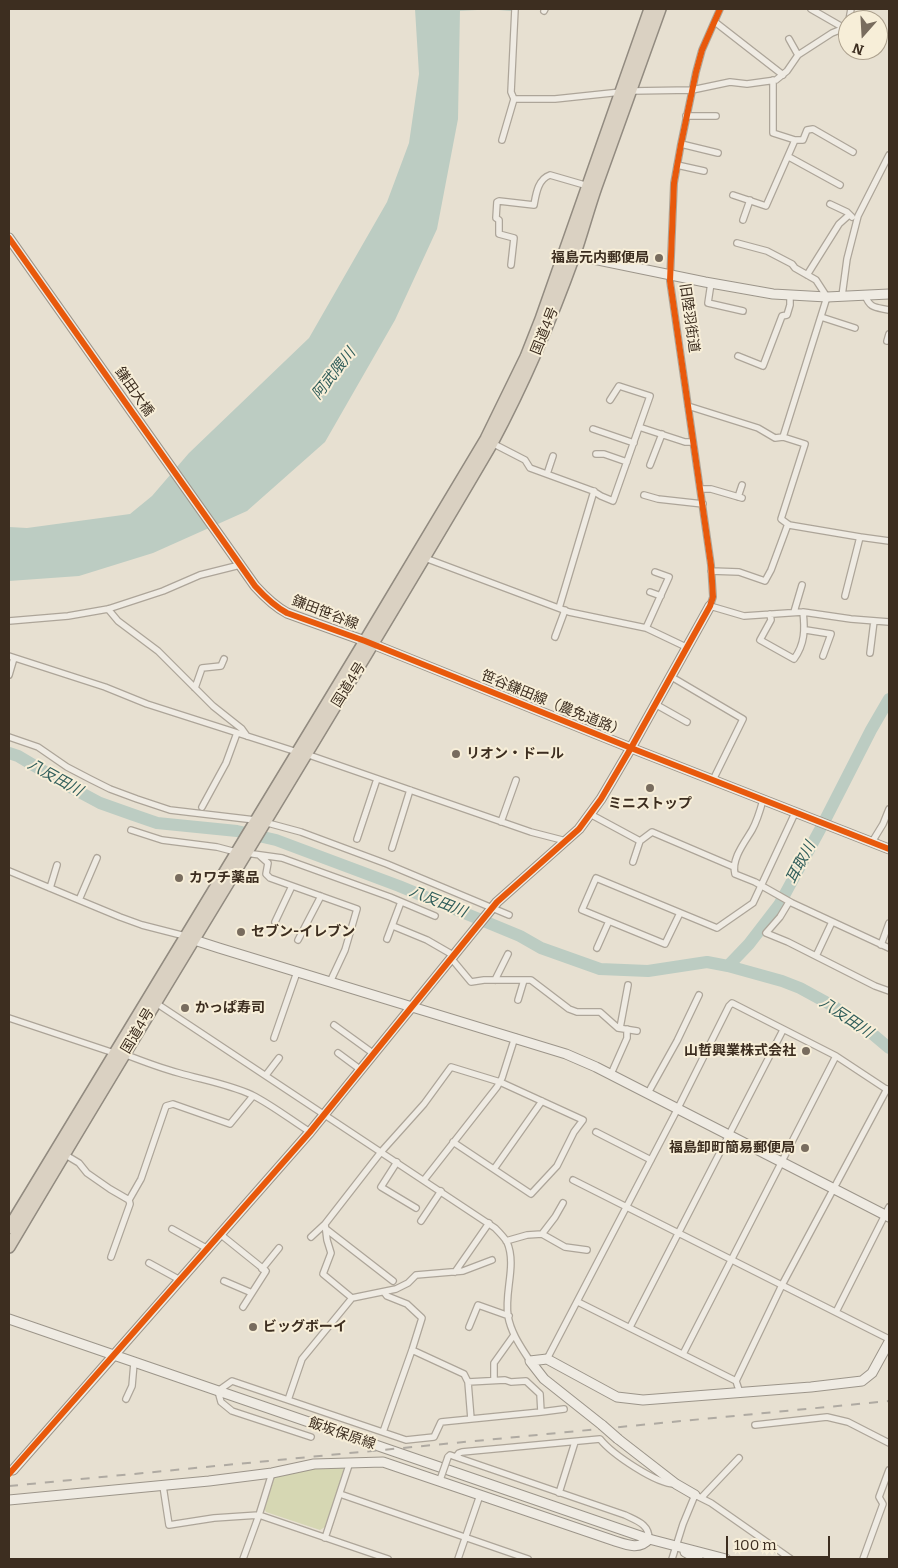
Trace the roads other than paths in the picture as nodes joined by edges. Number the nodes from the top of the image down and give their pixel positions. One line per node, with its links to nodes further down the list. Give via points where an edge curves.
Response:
1 (515, 9): 15 (street)
2 (650, 9): 14 (highway, 国道4号)
3 (660, 9): 14 (highway, 国道4号)
4 (720, 9): 7 (street, 旧陸羽街道)
5 (811, 9): 6 (street)
6 (838, 20)
7 (715, 22): 11 (street); 13 (street, 旧陸羽街道, via 702,50)
8 (838, 29): 10 (street)
9 (789, 39): 10 (street)
10 (798, 55): 11 (street)
11 (783, 75): 12 (street)
12 (773, 80): 13 (street, via 747,84 730,82); 19 (street, via 773,133)
13 (692, 90): 14 (street); 16 (street, 旧陸羽街道)
14 (626, 91): 15 (street, via 555,100); 30 (highway, 国道4号); 39 (highway, 国道4号, via 596,189)
15 (514, 99): 18 (street)
16 (686, 116): 17 (street); 20 (street, 旧陸羽街道)
17 (716, 116)
18 (502, 140)
19 (795, 140): 21 (street, via 803,140 808,130 813,129); 24 (street)
20 (681, 144): 22 (street); 25 (street, 旧陸羽街道)
21 (853, 152)
22 (718, 153)
23 (889, 156): 27 (street)
24 (789, 157): 29 (street); 32 (street, via 766,206)
25 (677, 165): 26 (street); 41 (street, 旧陸羽街道, via 671,227)
26 (704, 171)
27 (881, 173): 28 (street); 35 (street)
28 (889, 177)
29 (840, 185)
30 (588, 186): 39 (highway, 国道4号); 40 (street, via 550,174 544,176 534,205 497,202 499,234 514,238)
31 (733, 195): 32 (street)
32 (750, 200): 36 (street)
33 (830, 204): 34 (street)
34 (849, 216): 35 (street); 42 (street, via 839,224)
35 (857, 219): 47 (street)
36 (743, 220)
37 (9, 238): 79 (street, 鎌田大橋)
38 (737, 243): 42 (street, via 784,259)
39 (570, 254): 41 (street); 63 (highway, 国道4号, via 526,377); 98 (highway, 国道4号, via 526,357 486,439)
40 (511, 265)
41 (671, 275): 43 (street); 57 (street, 旧陸羽街道)
42 (807, 275): 48 (street, via 816,280)
43 (711, 283): 45 (street); 50 (street, via 708,303)
44 (889, 294): 46 (street)
45 (790, 295): 48 (street); 55 (street, via 790,305 786,315 782,316 763,366)
46 (865, 295): 47 (street); 49 (street, via 870,306)
47 (842, 296): 48 (street)
48 (827, 297): 51 (street)
49 (889, 310)
50 (743, 311)
51 (821, 317): 52 (street); 61 (street)
52 (855, 328)
53 (889, 334): 54 (street)
54 (887, 341)
55 (738, 356)
56 (610, 400): 58 (street, via 619,386 650,396)
57 (688, 406): 61 (street, via 758,428 775,438); 62 (street, 旧陸羽街道)
58 (639, 427): 60 (street); 64 (street)
59 (593, 429): 64 (street)
60 (662, 434): 62 (street); 68 (street)
61 (783, 437): 75 (street, via 805,444 781,519)
62 (693, 442): 71 (street, 旧陸羽街道)
63 (492, 443): 69 (street, via 525,460 530,468); 78 (highway, 国道4号)
64 (634, 443): 67 (street)
65 (596, 454): 67 (street)
66 (553, 456): 69 (street)
67 (627, 462): 72 (street, via 613,501)
68 (650, 465)
69 (547, 474): 72 (street)
70 (742, 485): 71 (street, via 740,498)
71 (700, 489): 74 (street, 旧陸羽街道)
72 (594, 491): 88 (street)
73 (644, 495): 74 (street, via 658,500)
74 (703, 504): 81 (street, 旧陸羽街道)
75 (788, 524): 76 (street); 81 (street, via 765,581 740,572)
76 (860, 538): 77 (street); 85 (street)
77 (889, 541)
78 (425, 558): 88 (street); 98 (highway, 国道4号)
79 (239, 563): 87 (street); 98 (street, 鎌田笹谷線, via 261,593 278,608)
80 (655, 572): 84 (street, via 669,577)
81 (711, 572): 86 (street, 旧陸羽街道, via 713,597)
82 (802, 585): 89 (street)
83 (650, 592): 84 (street)
84 (661, 596): 95 (street)
85 (845, 596)
86 (710, 606): 91 (street, via 744,616); 99 (street)
87 (108, 609): 92 (street, via 68,616); 106 (street, via 118,621 158,651)
88 (562, 609): 95 (street); 97 (street)
89 (794, 612): 90 (street); 91 (street)
90 (803, 612): 93 (street); 96 (street)
91 (770, 614): 96 (street, via 771,620 760,640 794,659)
92 (9, 620)
93 (874, 621): 94 (street); 100 (street)
94 (889, 622)
95 (646, 628): 99 (street)
96 (806, 630): 101 (street, via 831,634)
97 (555, 637)
98 (369, 643): 112 (street, 笹谷鎌田線（農免道路）); 113 (highway, 国道4号)
99 (686, 648): 105 (street)
100 (870, 653)
101 (823, 656)
102 (12, 657): 104 (street); 109 (street)
103 (224, 659): 106 (street, via 221,666 202,668)
104 (9, 676)
105 (670, 676): 107 (street); 116 (street, via 743,719)
106 (195, 688): 110 (street)
107 (655, 704): 108 (street); 112 (street)
108 (687, 722)
109 (237, 733): 110 (street); 119 (street, via 226,763)
110 (247, 736): 113 (street)
111 (9, 737): 124 (street, via 38,747 67,767 110,789 153,805)
112 (631, 748): 116 (street, 笹谷鎌田線（農免道路）); 122 (street)
113 (302, 753): 114 (street); 124 (highway, 国道4号)
114 (377, 779): 117 (street); 126 (street)
115 (516, 780): 123 (street)
116 (713, 780): 118 (street, 笹谷鎌田線（農免道路）)
117 (410, 790): 123 (street); 130 (street)
118 (763, 800): 121 (street, 笹谷鎌田線（農免道路）); 136 (street)
119 (202, 807)
120 (889, 809): 129 (street)
121 (795, 813): 129 (street, 笹谷鎌田線（農免道路）); 139 (street)
122 (590, 814): 127 (street); 128 (street)
123 (501, 822): 128 (street)
124 (258, 823): 132 (highway, 国道4号); 145 (street, via 318,838)
125 (131, 830): 132 (street, via 162,840)
126 (356, 839)
127 (640, 841): 134 (street); 136 (street, via 652,832)
128 (566, 842): 145 (street)
129 (872, 842): 131 (street)
130 (392, 848)
131 (889, 849)
132 (245, 852): 138 (street, via 268,863 266,874 270,878); 144 (street, via 282,858); 154 (highway, 国道4号)
133 (97, 858): 142 (street)
134 (633, 862)
135 (57, 865): 140 (street)
136 (734, 867): 139 (street, via 735,874)
137 (9, 871): 140 (street)
138 (292, 886): 141 (street); 150 (street)
139 (762, 886): 143 (street); 146 (street, via 748,908 717,928)
140 (50, 888): 142 (street)
141 (321, 896): 156 (street); 166 (street, via 357,909 345,950)
142 (79, 900): 154 (street)
143 (788, 901): 151 (street); 162 (street, via 766,934)
144 (402, 902): 148 (street); 153 (street)
145 (491, 909): 147 (street); 161 (street)
146 (680, 913): 149 (street, via 665,944); 149 (street, via 596,878 582,910)
147 (509, 915)
148 (435, 916)
149 (609, 921): 158 (street)
150 (275, 922)
151 (832, 922): 157 (street); 162 (street)
152 (889, 923): 157 (street)
153 (393, 926): 155 (street); 161 (street, via 427,940)
154 (189, 938): 163 (street); 171 (highway, 国道4号); 182 (highway, 国道4号)
155 (388, 939)
156 (298, 940)
157 (881, 945): 159 (street)
158 (597, 948)
159 (889, 948)
160 (508, 954): 164 (street)
161 (452, 956): 164 (street, via 471,982); 172 (street)
162 (816, 956): 168 (street)
163 (298, 972): 166 (street); 180 (street)
164 (495, 980): 165 (street)
165 (524, 980): 170 (street); 175 (street, via 531,980 577,1012 600,1012)
166 (330, 982): 172 (street)
167 (628, 985): 175 (street)
168 (889, 991)
169 (700, 995): 191 (street)
170 (518, 1000)
171 (156, 1003): 182 (highway, 国道4号); 188 (street)
172 (411, 1007): 179 (street); 183 (street)
173 (9, 1018): 182 (street)
174 (334, 1025): 183 (street)
175 (620, 1028): 176 (street)
176 (627, 1029): 178 (street); 187 (street, via 627,1038)
177 (783, 1030): 184 (street); 194 (street, via 732,1003); 198 (street)
178 (636, 1031)
179 (515, 1037): 187 (street); 189 (street)
180 (274, 1038)
181 (338, 1053): 186 (street)
182 (119, 1054): 192 (street, via 204,1078); 201 (highway, 国道4号); 218 (highway, 国道4号)
183 (374, 1054): 186 (street)
184 (836, 1056): 190 (street); 203 (street)
185 (279, 1058): 188 (street)
186 (362, 1070): 195 (street)
187 (611, 1074): 191 (street)
188 (266, 1075): 195 (street)
189 (500, 1082): 193 (street); 199 (street); 200 (street, via 451,1067)
190 (888, 1090): 208 (street)
191 (648, 1093): 194 (street)
192 (253, 1096): 196 (street); 210 (street, via 230,1124 173,1104 166,1106 141,1179)
193 (542, 1101): 205 (street); 205 (street, via 583,1120 557,1166 531,1194)
194 (678, 1108): 198 (street); 202 (street)
195 (325, 1114): 196 (street); 200 (street)
196 (310, 1132): 220 (street)
197 (596, 1132): 202 (street)
198 (729, 1134): 203 (street); 222 (street)
199 (453, 1142): 205 (street); 206 (street)
200 (381, 1152): 204 (street); 217 (street)
201 (64, 1154): 210 (street, via 110,1190); 225 (highway, 国道4号)
202 (651, 1160): 212 (street)
203 (781, 1161): 208 (street); 231 (street)
204 (397, 1162): 206 (street); 213 (street, via 381,1187)
205 (494, 1169)
206 (424, 1180): 209 (street)
207 (573, 1180): 212 (street)
208 (834, 1189): 214 (street); 238 (street)
209 (441, 1191): 215 (street); 216 (street)
210 (129, 1200): 229 (street)
211 (563, 1203): 221 (street)
212 (626, 1207): 222 (street); 242 (street)
213 (416, 1208)
214 (888, 1213): 244 (street)
215 (422, 1221)
216 (489, 1223): 224 (street); 234 (street)
217 (326, 1226): 223 (street); 237 (street); 241 (street, via 331,1253 323,1274)
218 (9, 1228)
219 (172, 1229): 226 (street)
220 (220, 1234): 226 (street); 233 (street)
221 (542, 1234): 224 (street); 228 (street, via 565,1247)
222 (680, 1234): 231 (street); 248 (street)
223 (311, 1237)
224 (506, 1241): 245 (street, via 510,1261)
225 (9, 1247)
226 (206, 1248): 235 (street)
227 (279, 1248): 233 (street)
228 (587, 1250)
229 (112, 1257)
230 (492, 1260): 234 (street)
231 (732, 1260): 238 (street); 252 (street)
232 (148, 1263): 235 (street)
233 (262, 1269): 240 (street, via 266,1271)
234 (455, 1272): 239 (street, via 416,1275 408,1284)
235 (180, 1280): 253 (street)
236 (224, 1281): 240 (street)
237 (394, 1282)
238 (782, 1285): 244 (street); 258 (street)
239 (384, 1292): 241 (street); 251 (street, via 407,1304 422,1318)
240 (252, 1294): 243 (street)
241 (352, 1298): 263 (street, via 302,1359)
242 (578, 1302): 248 (street); 254 (street)
243 (244, 1307)
244 (836, 1312): 250 (street)
245 (508, 1316): 247 (street, via 478,1305); 249 (street)
246 (9, 1319): 253 (street, 飯坂保原線)
247 (469, 1327)
248 (630, 1327): 252 (street)
249 (514, 1335): 255 (street); 257 (street, via 494,1363)
250 (889, 1340): 261 (street, via 872,1373 862,1380)
251 (412, 1350): 259 (street, via 464,1374); 268 (street)
252 (683, 1354): 258 (street)
253 (114, 1356): 256 (street, 飯坂保原線); 275 (street)
254 (547, 1359): 255 (street); 261 (street, via 624,1399)
255 (530, 1361): 279 (street, bridge, via 544,1379)
256 (134, 1363): 260 (street, 飯坂保原線); 262 (street, via 132,1386)
257 (494, 1380): 259 (street); 265 (street, via 526,1381 540,1394)
258 (736, 1381): 261 (street)
259 (468, 1382): 266 (street)
260 (218, 1391): 263 (street, via 232,1381); 269 (street, via 220,1402 232,1411); 289 (street, 飯坂保原線)
261 (740, 1393)
262 (126, 1399)
263 (288, 1400): 268 (street)
264 (564, 1409): 265 (street)
265 (541, 1412): 266 (street)
266 (471, 1419): 268 (street, via 441,1422 434,1436 406,1440)
267 (755, 1424): 271 (street, via 827,1417 848,1422)
268 (383, 1432)
269 (311, 1437)
270 (575, 1442): 272 (street, via 459,1452); 279 (street, via 600,1439 637,1468 666,1483); 281 (street)
271 (889, 1443)
272 (456, 1457): 278 (street, bridge, via 448,1457); 281 (street)
273 (739, 1458): 284 (street)
274 (350, 1462): 277 (street, via 314,1464); 278 (street, via 383,1462); 282 (street)
275 (13, 1470)
276 (889, 1470): 299 (street, via 879,1497 883,1504)
277 (272, 1473): 280 (street); 286 (street)
278 (440, 1479): 283 (street)
279 (676, 1484): 284 (street)
280 (163, 1486): 285 (street); 286 (street, via 169,1526)
281 (559, 1493): 289 (street, via 640,1522 647,1528)
282 (340, 1494): 287 (street); 288 (street)
283 (480, 1495): 288 (street); 289 (street, via 624,1544 642,1545)
284 (698, 1497): 290 (street); 298 (street)
285 (9, 1500)
286 (259, 1515): 287 (street); 291 (street)
287 (325, 1538): 292 (street)
288 (466, 1538): 293 (street); 294 (street)
289 (649, 1538): 290 (street, 飯坂保原線)
290 (676, 1547): 295 (street); 296 (street, 飯坂保原線); 297 (street, 飯坂保原線)
291 (243, 1559)
292 (388, 1559)
293 (458, 1559)
294 (528, 1559)
295 (672, 1559)
296 (698, 1559)
297 (726, 1559)
298 (791, 1559)
299 (863, 1559)

